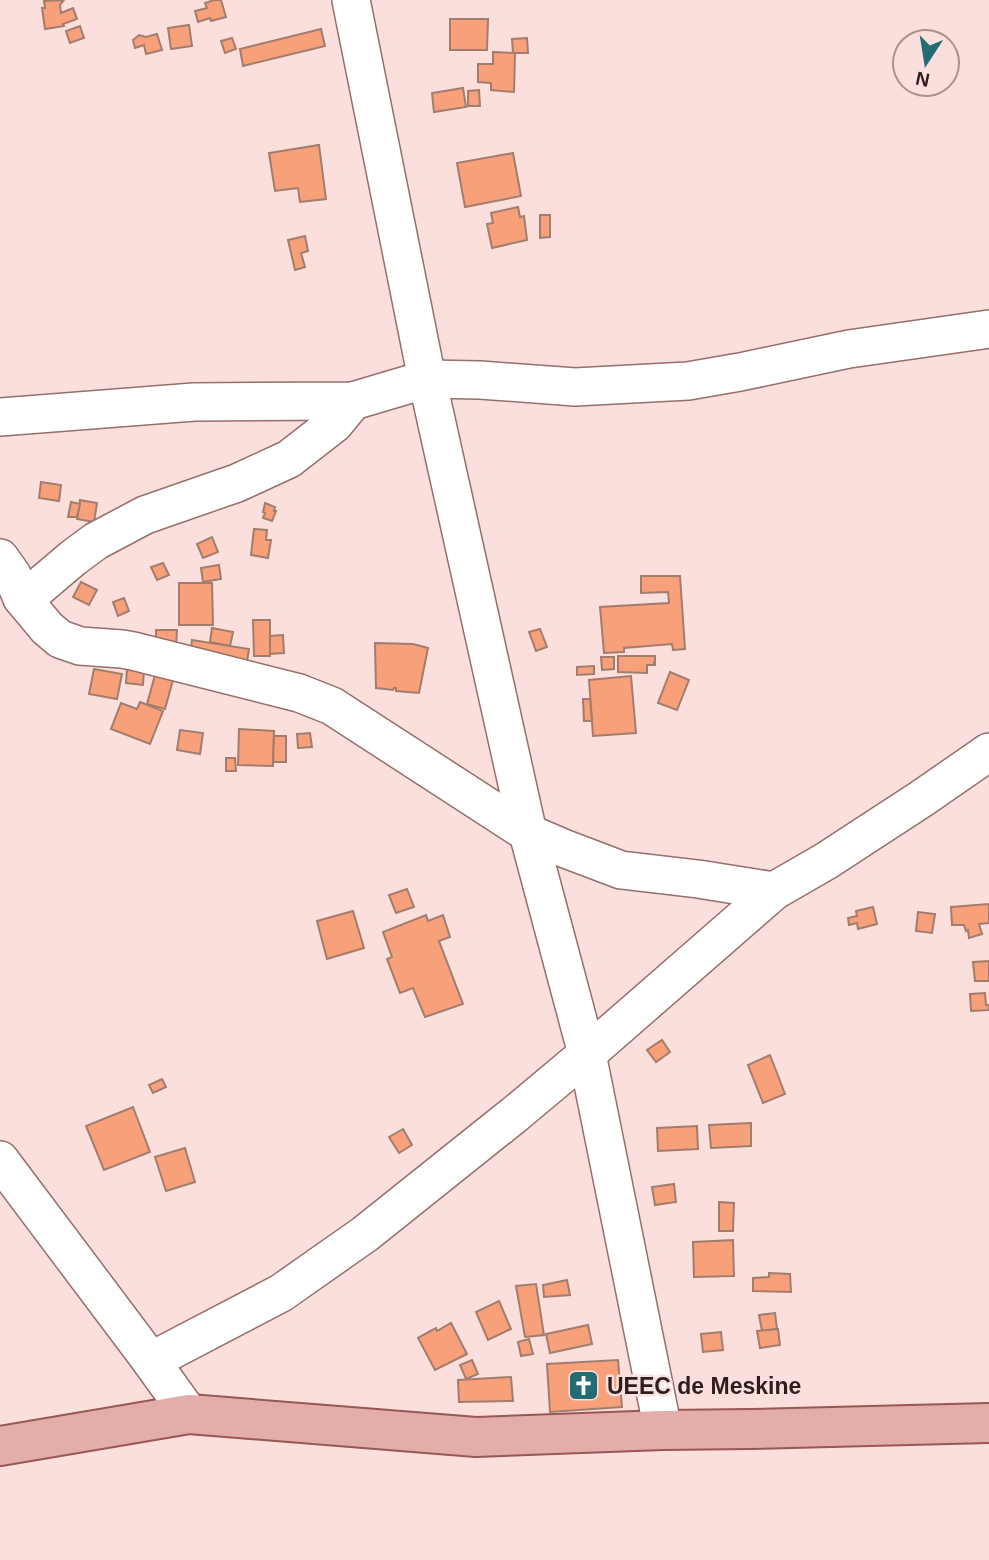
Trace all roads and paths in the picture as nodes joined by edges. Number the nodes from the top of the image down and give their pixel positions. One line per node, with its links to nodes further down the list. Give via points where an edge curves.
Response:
1 (351, 0): 3 (street)
2 (989, 329): 3 (street, via 849,349 688,381 575,387)
3 (427, 379): 4 (street); 9 (street)
4 (353, 401): 5 (street, via 194,402); 7 (street, via 334,424 289,459 237,483 145,515 96,541)
5 (0, 417)
6 (0, 558): 7 (street)
7 (22, 598): 9 (street, via 60,639 80,646 132,651 299,693 332,706)
8 (989, 752): 10 (street, via 827,861)
9 (528, 833): 10 (street, via 621,870); 11 (street)
10 (774, 891): 11 (street)
11 (587, 1054): 13 (street, via 365,1234 281,1293); 16 (street)
12 (0, 1160): 13 (street)
13 (151, 1361): 14 (street)
14 (189, 1414): 16 (main road, via 475,1437); 17 (main road)
15 (989, 1423): 16 (main road)
16 (663, 1430)
17 (0, 1446)

